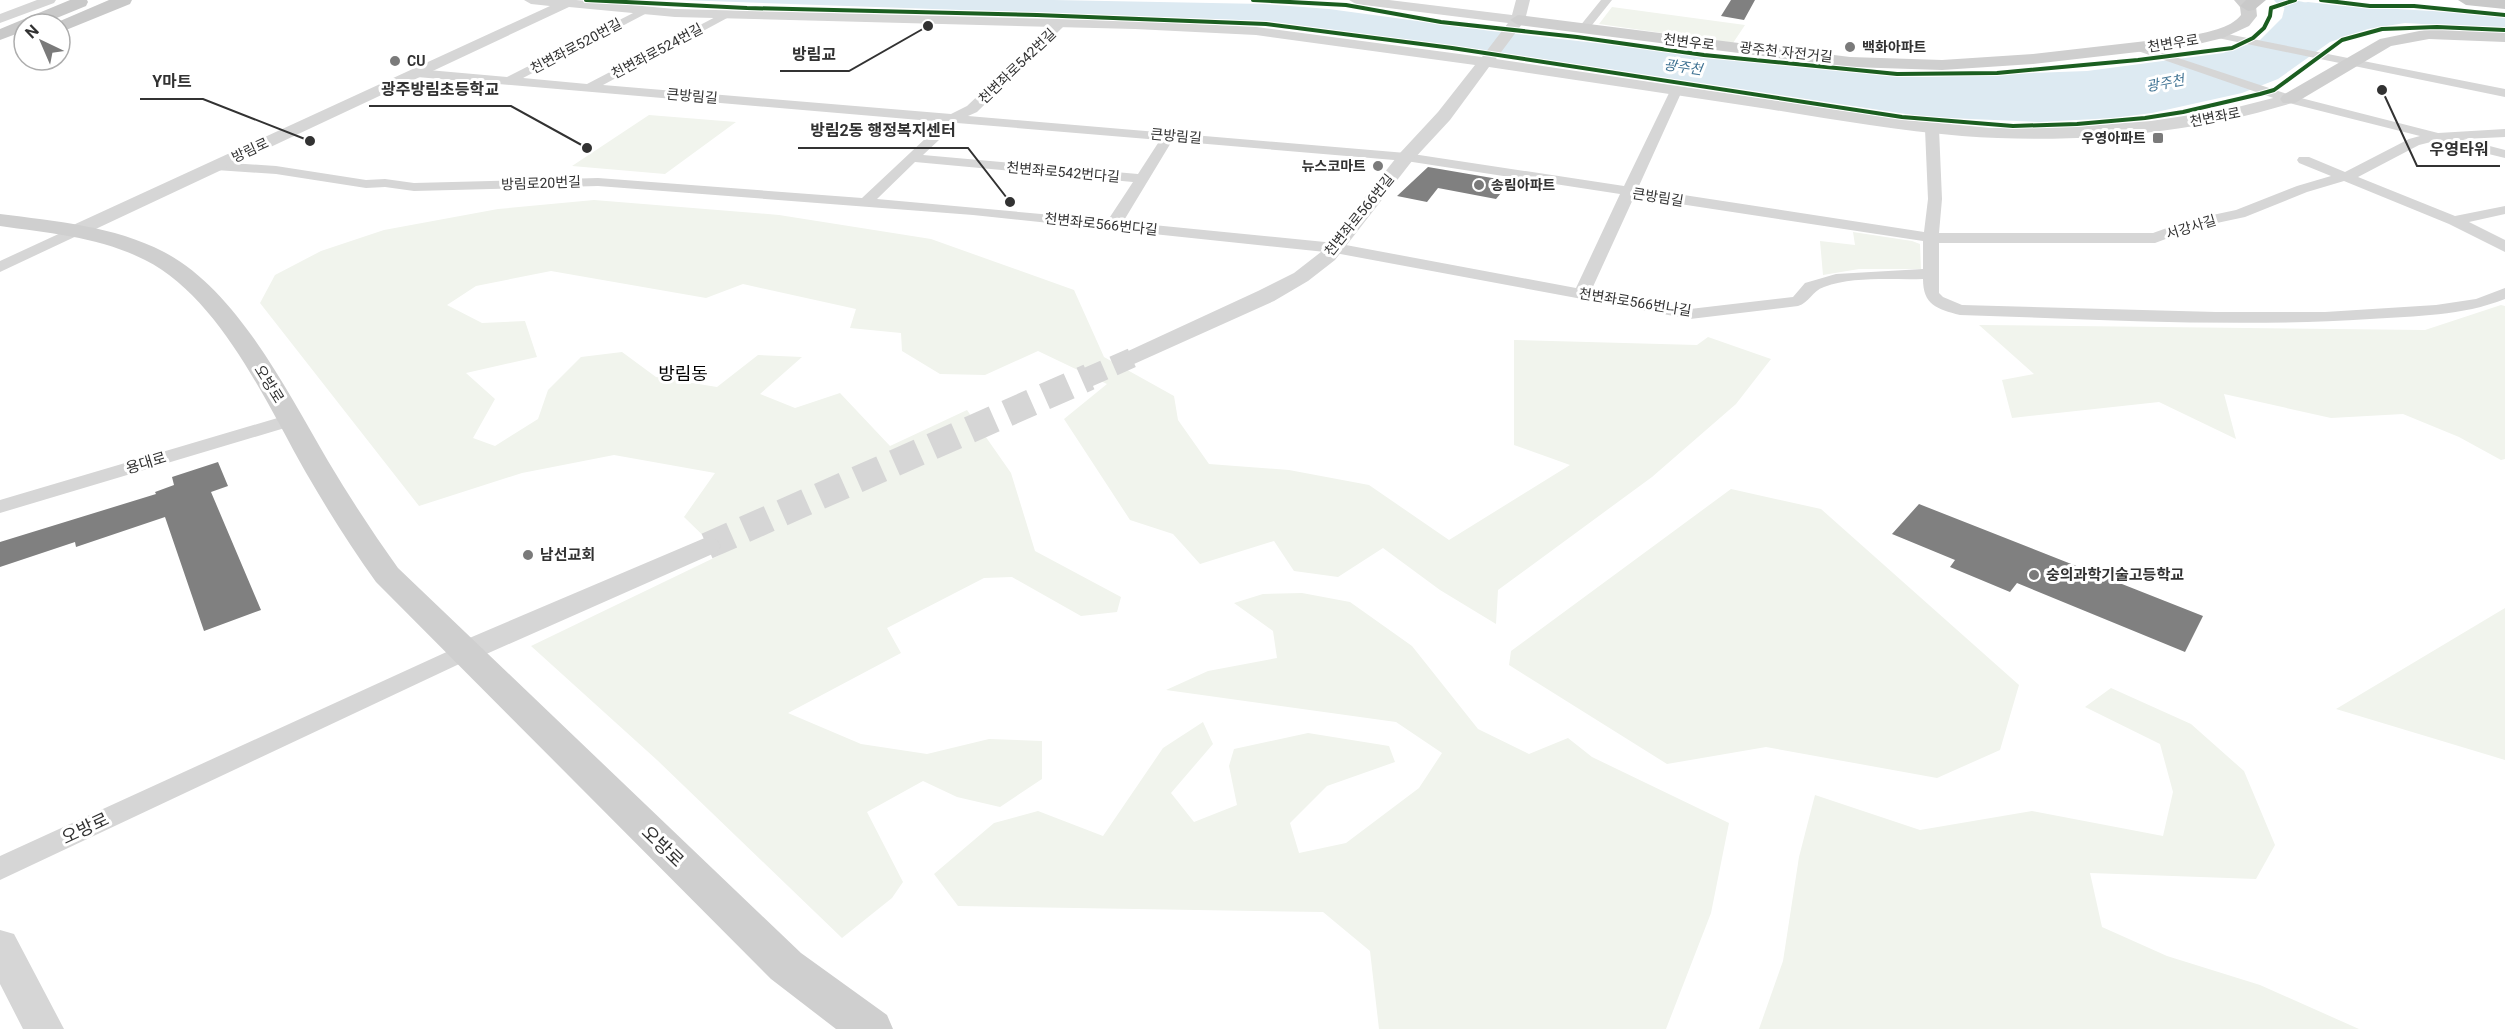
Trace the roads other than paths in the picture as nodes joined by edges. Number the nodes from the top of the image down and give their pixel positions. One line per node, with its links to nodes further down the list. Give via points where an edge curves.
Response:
1 (49, 0): 19 (street)
2 (85, 0): 15 (main road)
3 (98, 0): 16 (main road)
4 (110, 0): 17 (main road)
5 (124, 0): 21 (main road)
6 (531, 0): 11 (street, 천변좌로)
7 (1356, 0): 20 (street, 천변우로)
8 (1523, 0): 20 (street)
9 (1607, 0): 23 (street)
10 (2466, 0): 13 (main road)
11 (569, 2): 14 (street, 천변좌로); 29 (street, 방림로)
12 (2250, 2): 24 (main road, 천변우로, via 2249,16)
13 (2505, 4)
14 (643, 11): 18 (street, 천변좌로); 30 (street, 천변좌로520번길)
15 (57, 12)
16 (69, 12)
17 (72, 15)
18 (725, 15): 22 (street, 천변좌로); 31 (street, 천변좌로524번길)
19 (0, 20)
20 (1518, 20): 23 (main road, 천변우로); 27 (street, 천변좌로566번길)
21 (72, 21)
22 (1060, 24): 27 (street, 천변좌로, via 1256,32); 35 (street, 천변좌로542번길, via 972,109)
23 (1584, 28): 26 (main road, 천변우로, via 1825,59 1898,64 1987,63)
24 (2217, 35): 26 (main road, 천변우로); 28 (street)
25 (2505, 37): 28 (main road, 천변좌로, via 2414,35 2386,42)
26 (2139, 48): 34 (street)
27 (1485, 62): 32 (street, 천변좌로); 41 (street, 천변좌로566번길, via 1444,116)
28 (2349, 63): 33 (street); 34 (main road, 천변좌로)
29 (417, 73): 30 (street, 큰방림길); 44 (street, 방림로)
30 (510, 81): 31 (street, 큰방림길)
31 (590, 87): 35 (street, 큰방림길)
32 (1676, 91): 36 (street, 천변좌로); 47 (street)
33 (2505, 93)
34 (2283, 97): 36 (street, 천변좌로, via 2262,108 2209,119 2067,134); 39 (street)
35 (954, 118): 38 (street, 큰방림길); 42 (street, 천변좌로542번길)
36 (1932, 129): 54 (street, via 1935,199)
37 (2505, 133): 39 (street)
38 (1168, 136): 41 (street, 큰방림길); 46 (street)
39 (2435, 137): 40 (street); 45 (street, 서강사길, via 2414,142)
40 (2505, 154)
41 (1406, 157): 47 (street, 큰방림길); 56 (street, 천변좌로566번길)
42 (913, 158): 46 (street, 천변좌로542번다길); 48 (street, 천변좌로542번길)
43 (2304, 160): 45 (street)
44 (216, 166): 48 (street, 방림로20번길, via 414,187 598,182); 53 (street, 방림로)
45 (2343, 177): 51 (street); 54 (street, 서강사길, via 2240,214 2194,223 2155,238)
46 (1141, 179): 52 (street)
47 (1629, 192): 54 (street, 큰방림길); 60 (street)
48 (866, 202): 52 (street, 천변좌로566번다길)
49 (2505, 210): 51 (street)
50 (0, 220): 53 (main road, 오방로)
51 (2454, 221): 55 (street)
52 (1113, 225): 56 (street, 천변좌로566번다길)
53 (78, 230): 57 (street, 방림로); 62 (main road, 오방로, via 145,251 193,282 221,312)
54 (1931, 238): 58 (street)
55 (2505, 247)
56 (1335, 248): 60 (street, 천변좌로566번나길); 61 (street, 천변좌로566번길, via 1301,277)
57 (0, 267)
58 (1930, 274): 59 (street, via 1931,292 1937,301 1960,310 1983,312 2325,317 2436,310 2480,303); 60 (street, 천변좌로566번나길, via 1821,282 1808,288 1798,301 1689,314)
59 (2505, 293)
60 (1581, 294)
61 (1134, 357)
62 (291, 420): 63 (street, 용대로); 65 (main road, 오방로, via 367,549 387,575)
63 (0, 507)
64 (707, 546): 65 (street)
65 (464, 652): 66 (street, 오방로); 69 (main road, 오방로, via 786,966)
66 (0, 869)
67 (0, 946): 68 (street)
68 (44, 1029)
69 (871, 1029)

